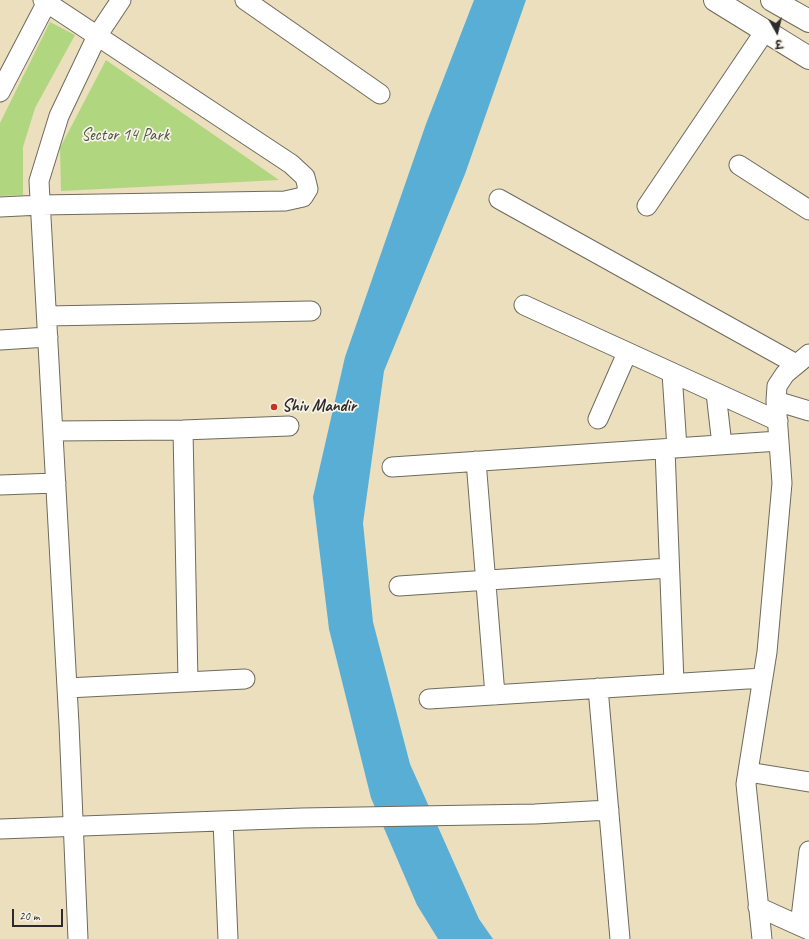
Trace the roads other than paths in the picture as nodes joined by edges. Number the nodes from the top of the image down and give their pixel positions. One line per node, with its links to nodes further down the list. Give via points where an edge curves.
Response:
1 (120, 0): 8 (street)
2 (245, 0): 11 (street)
3 (715, 0): 7 (street)
4 (772, 0): 6 (street)
5 (45, 1): 8 (street); 10 (street)
6 (809, 21)
7 (765, 31): 9 (street); 15 (street)
8 (97, 36): 14 (street, via 59,116 47,151 39,181); 14 (street, via 291,164 305,177 308,189 302,197 285,201)
9 (809, 58)
10 (0, 92)
11 (380, 94)
12 (739, 165): 17 (street)
13 (499, 199): 24 (street)
14 (41, 205): 16 (street); 20 (street)
15 (647, 206)
16 (0, 207)
17 (809, 210)
18 (524, 305): 23 (street)
19 (311, 311): 20 (street)
20 (47, 316): 21 (street)
21 (48, 337): 22 (street); 33 (street)
22 (0, 340)
23 (627, 353): 25 (street); 29 (street)
24 (802, 359): 27 (street, via 785,374 777,386)
25 (672, 373): 26 (street); 36 (street)
26 (716, 393): 30 (street); 35 (street)
27 (776, 401): 28 (street); 30 (street)
28 (809, 411)
29 (598, 419)
30 (778, 421): 34 (street)
31 (289, 426): 32 (street)
32 (183, 430): 33 (street); 46 (street)
33 (53, 431): 39 (street)
34 (779, 441): 35 (street); 44 (street, via 782,483)
35 (722, 445): 36 (street)
36 (671, 448): 37 (street); 41 (street)
37 (476, 461): 38 (street); 42 (street)
38 (392, 467)
39 (56, 483): 40 (street); 48 (street)
40 (0, 485)
41 (669, 568): 42 (street); 47 (street)
42 (486, 580): 43 (street); 50 (street)
43 (399, 586)
44 (763, 678): 47 (street); 52 (street)
45 (245, 679): 46 (street)
46 (188, 682): 48 (street)
47 (674, 683): 49 (street)
48 (68, 688): 56 (street)
49 (598, 688): 50 (street); 54 (street)
50 (495, 695): 51 (street)
51 (429, 700)
52 (748, 772): 53 (street); 59 (street, via 746,784)
53 (809, 782)
54 (609, 810): 55 (street); 63 (street)
55 (222, 821): 56 (street); 62 (street)
56 (74, 826): 57 (street); 61 (street)
57 (0, 829)
58 (809, 852): 60 (street)
59 (758, 907): 60 (street); 64 (street)
60 (804, 928)
61 (78, 939)
62 (228, 939)
63 (620, 939)
64 (762, 939)

